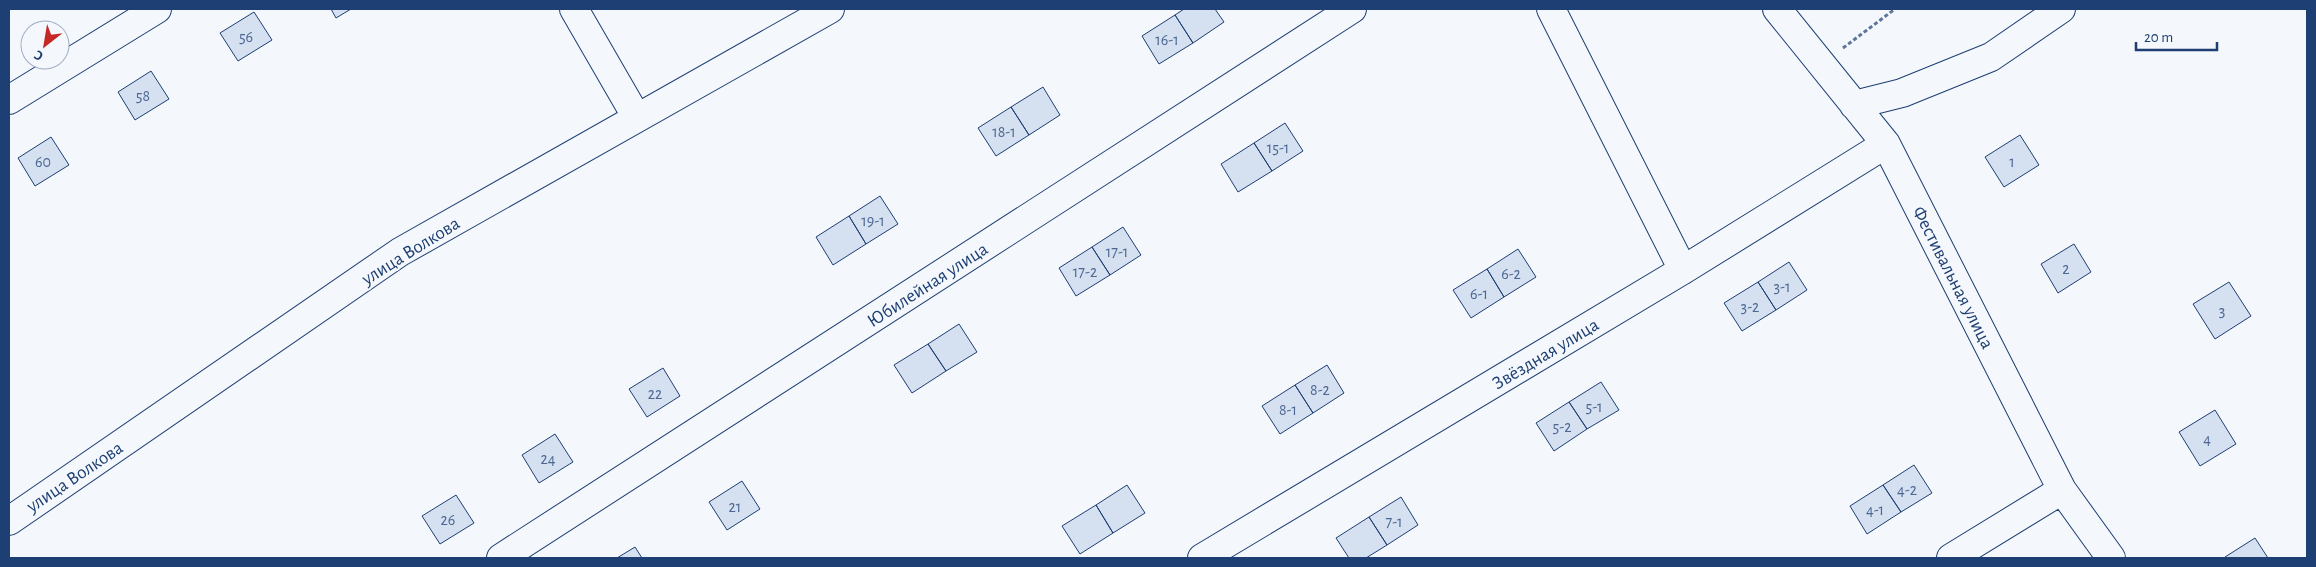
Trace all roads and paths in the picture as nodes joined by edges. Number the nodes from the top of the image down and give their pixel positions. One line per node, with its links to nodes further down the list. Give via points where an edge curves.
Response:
1 (156, 9): 10 (street)
2 (574, 9): 12 (street)
3 (830, 9): 12 (street, улица Волкова)
4 (1352, 9): 17 (street, Юбилейная улица)
5 (1551, 9): 14 (street)
6 (1777, 9): 9 (street, Фестивальная улица)
7 (1895, 9): 9 (path)
8 (2060, 9): 11 (street, via 1991,57 1902,93)
9 (1821, 64): 11 (street, Фестивальная улица)
10 (9, 100)
11 (1854, 105): 13 (street, Фестивальная улица)
12 (638, 118): 16 (street, улица Волкова, via 400,252)
13 (1886, 144): 14 (street, Звёздная улица); 15 (street, Фестивальная улица)
14 (1683, 270): 18 (street, Звёздная улица)
15 (2062, 490): 19 (street); 20 (street, Фестивальная улица)
16 (9, 521)
17 (501, 558)
18 (1202, 558)
19 (1951, 558)
20 (2111, 558)

